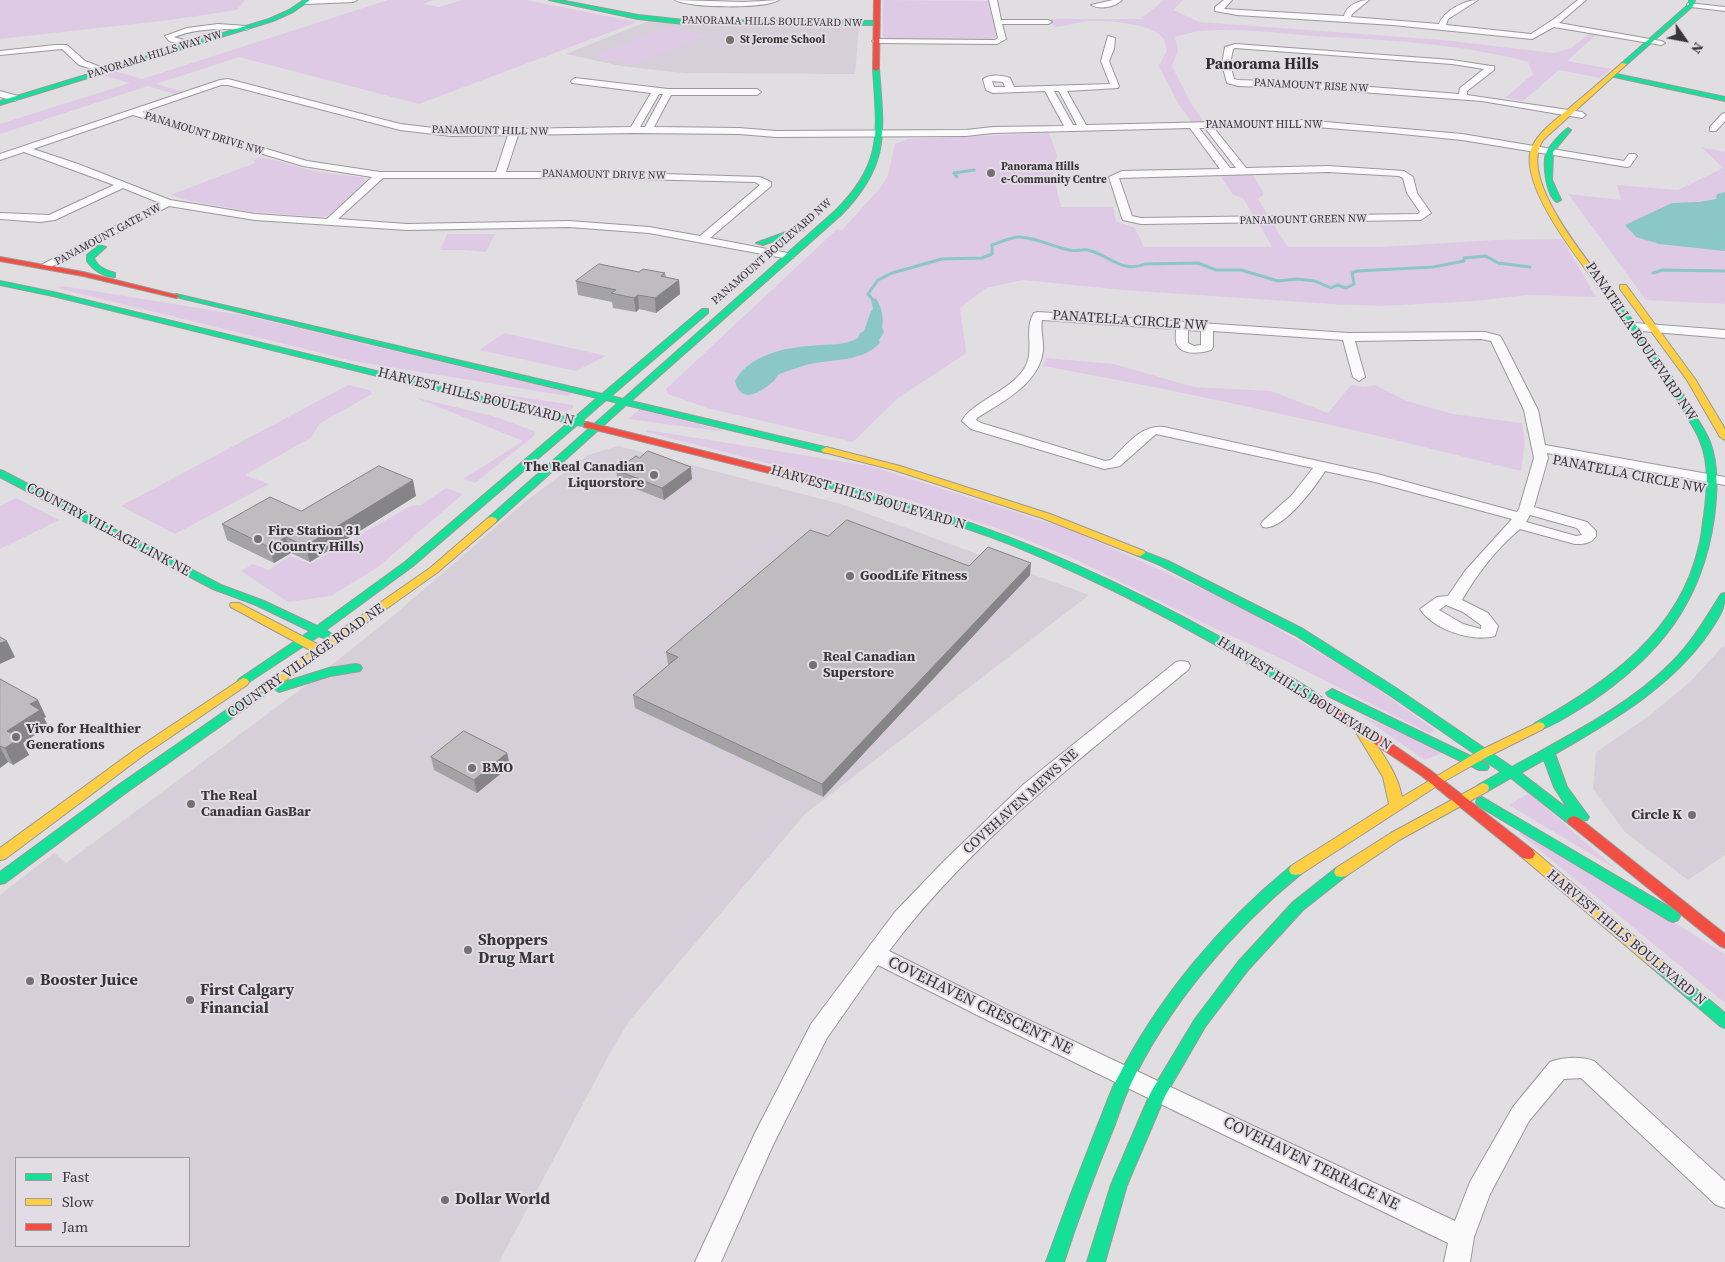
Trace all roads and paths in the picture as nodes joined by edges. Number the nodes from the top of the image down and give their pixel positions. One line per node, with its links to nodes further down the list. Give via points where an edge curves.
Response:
1 (354, 0): 13 (street)
2 (552, 0): 21 (street, PANORAMA HILLS BOULEVARD NW, via 638,17 684,22)
3 (572, 0): 21 (street, PANORAMA HILLS BOULEVARD NW, via 677,18)
4 (679, 0): 5 (street, via 735,4)
5 (775, 0)
6 (877, 0): 21 (street, PANAMOUNT BOULEVARD NW)
7 (993, 0): 18 (street)
8 (1118, 0): 15 (street, via 1113,4)
9 (1228, 0): 17 (street, via 1218,9 1257,15)
10 (1365, 0): 17 (street, via 1348,13)
11 (1474, 0): 22 (street, via 1445,18)
12 (1582, 0): 20 (street)
13 (307, 1): 23 (street, PANORAMA HILLS WAY NW, via 291,11)
14 (1697, 3): 16 (street); 26 (street)
15 (1094, 5)
16 (1725, 9)
17 (1347, 19): 22 (street)
18 (998, 22): 19 (street); 25 (street, via 1002,40 997,42)
19 (1048, 22)
20 (1555, 22): 22 (street, via 1532,37); 26 (street)
21 (867, 24): 25 (street); 25 (street, PANAMOUNT BOULEVARD NW)
22 (1442, 26)
23 (246, 28): 27 (street, PANORAMA HILLS WAY NW); 27 (street, via 227,25 169,36)
24 (1111, 38): 35 (street, via 1105,61 1115,86)
25 (876, 41): 30 (street, PANAMOUNT BOULEVARD NW)
26 (1657, 41): 32 (street)
27 (190, 45): 31 (street, PANORAMA HILLS WAY NW)
28 (0, 53): 31 (street, via 64,47 82,63)
29 (862, 69): 30 (street)
30 (877, 69): 55 (street, PANAMOUNT BOULEVARD NW)
31 (105, 70): 42 (street, PANORAMA HILLS WAY NW)
32 (1620, 77): 40 (street); 43 (street); 46 (street)
33 (575, 81): 36 (street)
34 (1010, 89): 35 (street)
35 (1056, 90): 50 (street); 51 (street)
36 (656, 91): 37 (street); 53 (street)
37 (668, 92): 38 (street); 54 (street)
38 (757, 92)
39 (0, 94): 42 (street)
40 (1725, 95)
41 (1463, 97): 41 (street, PANAMOUNT RISE NW, via 1463,90 1491,68 1452,62 1234,46 1229,47 1226,64 1230,81 1238,83); 46 (street, PANAMOUNT RISE NW)
42 (15, 98): 44 (street, PANORAMA HILLS WAY NW)
43 (1725, 99)
44 (0, 102)
45 (131, 112): 56 (street, PANAMOUNT HILL NW, via 228,82 400,127 451,133); 57 (street, PANAMOUNT DRIVE NW); 65 (street, PANAMOUNT DRIVE NW, via 306,164)
46 (1573, 116): 58 (street, via 1549,130); 59 (street)
47 (1725, 116): 52 (street)
48 (1192, 125): 49 (street, PANAMOUNT HILL NW); 51 (street, PANAMOUNT HILL NW); 63 (street)
49 (1207, 125): 58 (street, PANAMOUNT HILL NW, via 1303,124 1382,129); 62 (street)
50 (1070, 128): 51 (street, PANAMOUNT HILL NW); 55 (street, PANAMOUNT HILL NW, via 966,133)
51 (1084, 128)
52 (1713, 129)
53 (634, 130): 54 (street, PANAMOUNT HILL NW); 56 (street, PANAMOUNT HILL NW)
54 (648, 130): 55 (street, PANAMOUNT HILL NW, via 776,134)
55 (878, 131): 78 (street, PANAMOUNT BOULEVARD NW, via 876,157 868,178 838,213)
56 (514, 132): 64 (street)
57 (24, 148): 61 (street, PANAMOUNT DRIVE NW); 66 (street)
58 (1534, 149): 59 (street, PANAMOUNT HILL NW); 95 (street, PANATELLA BOULEVARD NW, via 1536,184 1545,204)
59 (1550, 152): 60 (street, PANAMOUNT HILL NW, via 1628,164); 69 (street, via 1549,180)
60 (1632, 156)
61 (0, 157)
62 (1242, 170): 63 (street, PANAMOUNT GREEN NW); 63 (street, PANAMOUNT GREEN NW, via 1328,169 1401,173 1408,177 1412,193 1426,213 1421,217 1364,219 1142,222 1127,218 1114,177 1122,174)
63 (1227, 171)
64 (500, 174): 65 (street, PANAMOUNT DRIVE NW); 74 (street, PANAMOUNT DRIVE NW, via 757,179 767,184)
65 (380, 175): 72 (street)
66 (120, 186): 67 (street); 70 (street, via 51,218)
67 (168, 203): 68 (street); 84 (street, PANAMOUNT GATE NW)
68 (180, 206): 72 (street, via 255,217); 76 (street, PANAMOUNT GATE NW)
69 (1562, 206)
70 (0, 216)
71 (812, 220): 73 (street, PANAMOUNT BOULEVARD NW)
72 (330, 221): 74 (street, via 407,227 569,224)
73 (800, 230): 75 (street); 77 (street, PANAMOUNT BOULEVARD NW)
74 (704, 237): 75 (street); 77 (street)
75 (760, 243): 77 (street)
76 (102, 248): 81 (street, PANAMOUNT GATE NW); 88 (street, via 90,257 94,266)
77 (777, 250): 78 (street); 80 (street, PANAMOUNT BOULEVARD NW)
78 (792, 253): 106 (street, PANAMOUNT BOULEVARD NW)
79 (0, 259): 84 (street, HARVEST HILLS BOULEVARD N)
80 (759, 264)
81 (62, 268): 84 (street); 84 (street, HARVEST HILLS BOULEVARD N); 88 (street, HARVEST HILLS BOULEVARD N)
82 (0, 269): 84 (street)
83 (1614, 275): 96 (street, PANATELLA BOULEVARD NW)
84 (37, 277): 86 (street); 87 (street); 87 (street, HARVEST HILLS BOULEVARD N); 90 (street); 103 (street, HARVEST HILLS BOULEVARD N)
85 (0, 283): 87 (street, HARVEST HILLS BOULEVARD N)
86 (58, 283)
87 (13, 285): 90 (street)
88 (141, 286): 91 (street, HARVEST HILLS BOULEVARD N)
89 (96, 289): 91 (street, via 189,305)
90 (4, 295)
91 (219, 306): 108 (street, HARVEST HILLS BOULEVARD N)
92 (710, 306): 102 (street, PANAMOUNT BOULEVARD NW)
93 (1182, 326): 94 (street, PANATELLA CIRCLE NW); 94 (street, via 1182,344 1196,350 1207,347); 126 (street, PANATELLA CIRCLE NW, via 1038,316 1035,320 1036,359 1022,381 971,416 969,422 1104,465 1115,463 1149,432 1156,430)
94 (1207, 328): 98 (street, PANATELLA CIRCLE NW)
95 (1634, 328): 96 (street); 99 (street, PANATELLA BOULEVARD NW)
96 (1654, 328): 97 (street); 100 (street, PANATELLA BOULEVARD NW)
97 (1725, 334)
98 (1348, 337): 104 (street); 124 (street, PANATELLA CIRCLE NW, via 1481,335 1496,340 1532,410)
99 (1641, 338): 100 (street); 129 (street, PANATELLA BOULEVARD NW, via 1694,418)
100 (1662, 339): 101 (street); 119 (street, PANATELLA BOULEVARD NW)
101 (1725, 342)
102 (654, 354): 105 (street); 111 (street, PANAMOUNT BOULEVARD NW)
103 (356, 369): 109 (street); 110 (street, HARVEST HILLS BOULEVARD N)
104 (1359, 377)
105 (608, 379)
106 (647, 383): 113 (street, PANAMOUNT BOULEVARD NW); 116 (street, via 648,391 658,400)
107 (595, 384): 108 (street)
108 (560, 387): 111 (street, HARVEST HILLS BOULEVARD N)
109 (490, 389)
110 (455, 393): 114 (street, HARVEST HILLS BOULEVARD N); 121 (street, via 528,418 546,429)
111 (601, 401): 112 (street); 113 (street, HARVEST HILLS BOULEVARD N); 114 (street, PANAMOUNT BOULEVARD NW)
112 (573, 402)
113 (625, 402): 116 (street, HARVEST HILLS BOULEVARD N); 117 (street, PANAMOUNT BOULEVARD NW)
114 (576, 421): 117 (street, HARVEST HILLS BOULEVARD N); 121 (street, COUNTRY VILLAGE ROAD NE)
115 (620, 421): 117 (street)
116 (713, 423): 125 (street, HARVEST HILLS BOULEVARD N)
117 (602, 424): 118 (street, HARVEST HILLS BOULEVARD N); 128 (street, COUNTRY VILLAGE ROAD NE)
118 (636, 437): 122 (street); 146 (street, HARVEST HILLS BOULEVARD N, via 851,490 969,526 1137,597)
119 (1725, 437)
120 (729, 439): 125 (street)
121 (551, 442): 132 (street, COUNTRY VILLAGE ROAD NE)
122 (607, 442)
123 (586, 451): 128 (street)
124 (1541, 453): 129 (street, PANATELLA CIRCLE NW); 130 (street, PANATELLA CIRCLE NW)
125 (876, 463): 153 (street, HARVEST HILLS BOULEVARD N, via 977,492 1164,563 1299,632)
126 (1321, 466): 130 (street, PANATELLA CIRCLE NW); 131 (street, via 1295,503)
127 (0, 473): 133 (street, COUNTRY VILLAGE LINK NE)
128 (540, 476): 142 (street, COUNTRY VILLAGE ROAD NE, via 434,570)
129 (1721, 486): 153 (street, PANATELLA BOULEVARD NW, via 1716,543 1709,568 1688,610 1666,635 1626,673 1587,699)
130 (1521, 517): 135 (street, via 1470,574)
131 (1268, 524)
132 (409, 564): 136 (street); 140 (street, COUNTRY VILLAGE ROAD NE)
133 (217, 587): 137 (street, COUNTRY VILLAGE LINK NE); 139 (street, COUNTRY VILLAGE LINK NE, via 232,604)
134 (1725, 596): 152 (street, via 1692,647 1656,682)
135 (1453, 601)
136 (336, 605)
137 (272, 607): 138 (street); 140 (street, COUNTRY VILLAGE LINK NE)
138 (309, 611)
139 (256, 616): 141 (street); 143 (street, COUNTRY VILLAGE LINK NE)
140 (318, 631): 142 (street, COUNTRY VILLAGE LINK NE); 143 (street, COUNTRY VILLAGE ROAD NE)
141 (265, 636)
142 (336, 640): 145 (street, COUNTRY VILLAGE ROAD NE)
143 (303, 642): 145 (street, COUNTRY VILLAGE LINK NE); 149 (street, COUNTRY VILLAGE ROAD NE)
144 (269, 648): 149 (street)
145 (321, 651): 150 (street, COUNTRY VILLAGE ROAD NE)
146 (1258, 663): 151 (street, HARVEST HILLS BOULEVARD N); 154 (street, via 1332,694)
147 (1182, 666): 164 (street, COVEHAVEN MEWS NE, via 1031,789 952,865 902,918)
148 (356, 668): 150 (street, via 329,672)
149 (255, 674): 159 (street, COUNTRY VILLAGE ROAD NE, via 140,752)
150 (257, 696): 161 (street, COUNTRY VILLAGE ROAD NE, via 122,789)
151 (1355, 723): 156 (street, HARVEST HILLS BOULEVARD N); 158 (street, via 1392,777)
152 (1548, 752): 155 (street); 160 (street, via 1550,767 1570,804)
153 (1484, 754): 154 (street, PANATELLA BOULEVARD NW); 155 (street, HARVEST HILLS BOULEVARD N)
154 (1471, 762): 155 (street, via 1494,772); 156 (street, PANATELLA BOULEVARD NW)
155 (1510, 772): 157 (street); 160 (street, HARVEST HILLS BOULEVARD N)
156 (1436, 782): 157 (street, HARVEST HILLS BOULEVARD N); 158 (street, PANATELLA BOULEVARD NW)
157 (1466, 798): 163 (street); 165 (street, HARVEST HILLS BOULEVARD N); 167 (street, via 1352,863 1298,906 1237,973 1200,1023)
158 (1396, 806): 166 (street, PANATELLA BOULEVARD NW, via 1315,856 1267,894 1213,950 1181,992)
159 (0, 855)
160 (1617, 857): 162 (street, HARVEST HILLS BOULEVARD N)
161 (0, 879)
162 (1725, 942)
163 (1725, 949)
164 (875, 954): 166 (street, COVEHAVEN CRESCENT NE); 170 (street, COVEHAVEN CRESCENT NE, via 819,1031 764,1139)
165 (1725, 1022)
166 (1127, 1076): 167 (street, COVEHAVEN CRESCENT NE); 171 (street, PANATELLA BOULEVARD NW, via 1085,1173)
167 (1160, 1092): 169 (street, COVEHAVEN TERRACE NE); 172 (street, via 1119,1185)
168 (1725, 1197): 169 (street, via 1586,1068 1558,1069 1521,1114 1479,1190)
169 (1462, 1237): 173 (street)
170 (708, 1262)
171 (1055, 1262)
172 (1096, 1262)
173 (1457, 1262)

